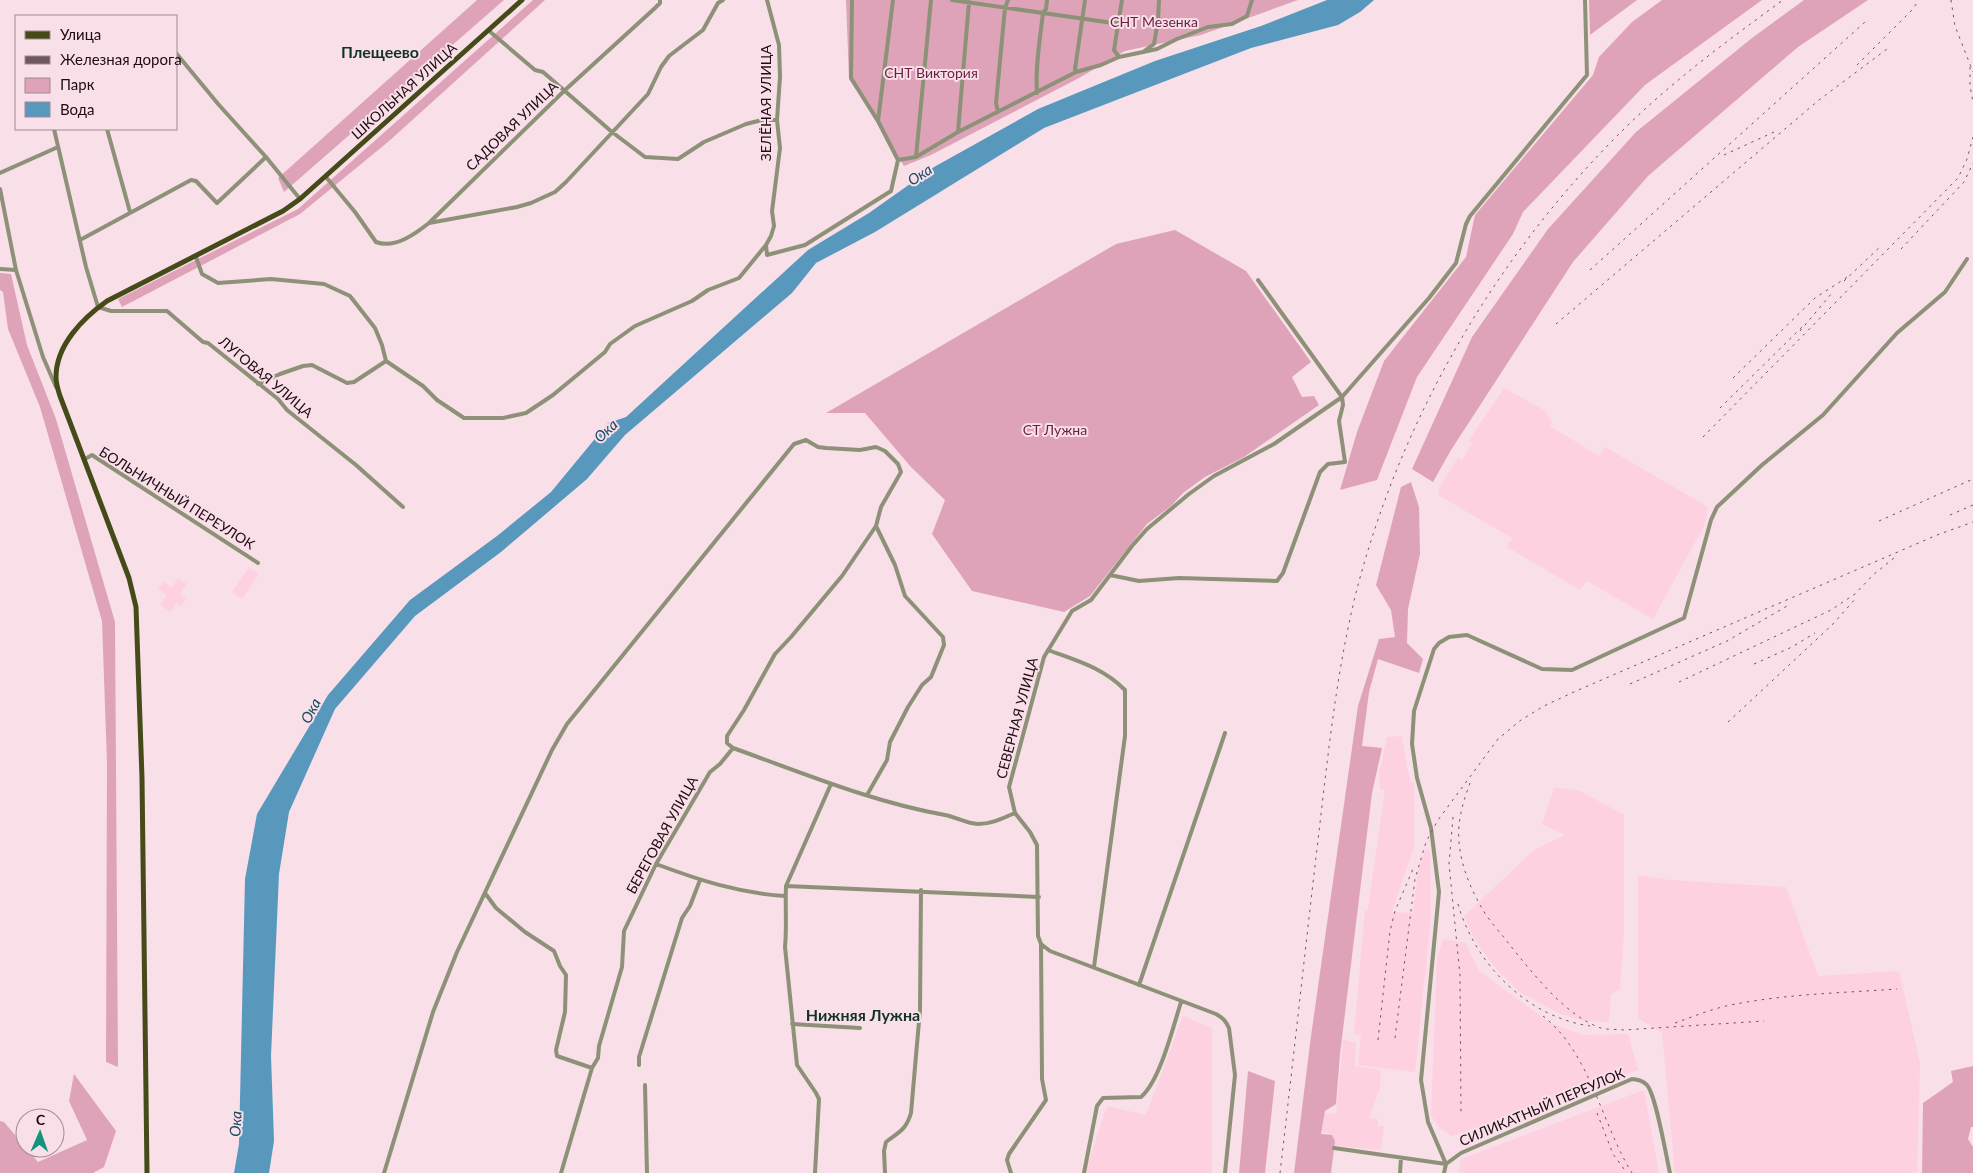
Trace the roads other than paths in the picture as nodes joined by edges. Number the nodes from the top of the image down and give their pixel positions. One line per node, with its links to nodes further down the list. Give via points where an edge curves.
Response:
1 (522, 0): 21 (main road, ШКОЛЬНАЯ УЛИЦА)
2 (723, 0): 33 (street, via 703,30 669,56 648,94)
3 (767, 0): 29 (street, ЗЕЛЁНАЯ УЛИЦА, via 779,45)
4 (852, 0): 30 (street, via 851,78)
5 (893, 0): 30 (street)
6 (931, 0): 37 (street)
7 (952, 0): 15 (street)
8 (1008, 0): 17 (street)
9 (1047, 0): 18 (street)
10 (1085, 0): 19 (street)
11 (1122, 0): 20 (street)
12 (1159, 0): 22 (street, via 1154,44)
13 (1252, 0): 22 (street, via 1247,16 1232,24 1208,27)
14 (1585, 0): 56 (street, СЕВЕРНАЯ УЛИЦА, via 1587,75 1470,216 1456,263)
15 (969, 1): 17 (street); 34 (street)
16 (660, 2): 26 (street, САДОВАЯ УЛИЦА)
17 (1005, 8): 18 (street); 28 (street, via 996,103)
18 (1043, 13): 19 (street); 27 (street)
19 (1082, 18): 20 (street); 25 (street)
20 (1120, 24): 24 (street, via 1114,50)
21 (488, 30): 26 (street); 40 (main road, ШКОЛЬНАЯ УЛИЦА)
22 (1143, 52): 24 (street)
23 (178, 55): 36 (street)
24 (1119, 57): 25 (street)
25 (1076, 72): 27 (street)
26 (564, 91): 33 (street); 44 (street, САДОВАЯ УЛИЦА)
27 (1037, 93): 28 (street)
28 (998, 112): 34 (street)
29 (777, 120): 33 (street, via 746,124 704,142 675,160 645,157); 46 (street, ЗЕЛЁНАЯ УЛИЦА, via 780,148 772,211 774,226)
30 (878, 121): 38 (street)
31 (54, 130): 35 (street)
32 (107, 130): 43 (street)
33 (612, 132): 44 (street, via 566,182 544,198 517,207)
34 (958, 132): 37 (street)
35 (58, 147): 39 (street); 45 (street)
36 (266, 157): 42 (street); 43 (street, via 217,202 192,180)
37 (916, 157): 38 (street)
38 (898, 160): 46 (street, via 891,191 805,244 767,255)
39 (0, 173)
40 (326, 177): 42 (main road, ШКОЛЬНАЯ УЛИЦА); 44 (street, САДОВАЯ УЛИЦА, via 380,244 410,237)
41 (0, 189): 50 (street)
42 (300, 199): 47 (main road, ШКОЛЬНАЯ УЛИЦА)
43 (130, 212): 45 (street)
44 (429, 223)
45 (80, 240): 52 (street)
46 (766, 245): 53 (street, via 739,278 635,326 526,413 503,418 464,418)
47 (196, 257): 52 (main road, ШКОЛЬНАЯ УЛИЦА); 53 (street, via 202,274 218,283 271,279 324,284 350,296 375,328)
48 (1967, 259): 86 (street, via 1946,292 1897,333 1832,406 1718,507 1711,520 1684,618 1572,670 1542,669 1467,635 1449,637 1434,649 1414,712 1412,744 1417,778 1431,828 1439,892 1421,1087 1428,1122)
49 (0, 269): 50 (street)
50 (16, 270): 55 (street, via 43,357)
51 (1258, 280): 56 (street)
52 (98, 307): 54 (street, ЛУГОВАЯ УЛИЦА, via 112,311 167,311); 55 (main road, ШКОЛЬНАЯ УЛИЦА, via 82,322 63,350 56,374)
53 (386, 361): 54 (street, via 354,382 347,383 312,365 301,366)
54 (258, 384): 58 (street, ЛУГОВАЯ УЛИЦА)
55 (60, 396): 57 (main road, ШКОЛЬНАЯ УЛИЦА)
56 (1342, 397): 61 (street, СЕВЕРНАЯ УЛИЦА, via 1274,444 1214,476 1189,494 1147,529); 61 (street, via 1339,421 1345,462 1328,464 1320,472 1284,573 1277,581 1179,578 1139,581)
57 (85, 459): 60 (street, БОЛЬНИЧНЫЙ ПЕРЕУЛОК, via 92,456); 87 (main road, ШКОЛЬНАЯ УЛИЦА, via 130,578 138,616)
58 (403, 507)
59 (876, 526): 64 (street, via 836,583 775,654 727,736 727,743); 66 (street, via 895,565 905,596 943,637 944,645 931,677 908,706 890,742 887,760); 72 (street, via 881,507 901,472 885,451 876,447 860,450 818,447 806,440 794,444 567,724)
60 (258, 563)
61 (1110, 575): 62 (street, СЕВЕРНАЯ УЛИЦА, via 1092,600 1072,611)
62 (1048, 650): 67 (street, СЕВЕРНАЯ УЛИЦА, via 1040,668 1009,787); 76 (street, via 1099,670 1125,690 1125,736)
63 (1225, 733): 77 (street)
64 (734, 748): 65 (street); 68 (street, БЕРЕГОВАЯ УЛИЦА, via 710,772)
65 (832, 784): 66 (street); 70 (street)
66 (867, 795): 67 (street, via 910,809 977,824)
67 (1015, 813): 74 (street, СЕВЕРНАЯ УЛИЦА, via 1036,845)
68 (656, 864): 69 (street); 82 (street, БЕРЕГОВАЯ УЛИЦА, via 624,931 622,967 598,1058)
69 (700, 880): 73 (street, via 756,894); 81 (street, via 682,918)
70 (786, 886): 71 (street); 73 (street)
71 (921, 890): 74 (street); 92 (street, via 920,1010 911,1113 902,1131 886,1142)
72 (485, 892): 82 (street, via 496,908 554,951 566,975 566,1012 557,1056); 88 (street, via 433,1012)
73 (786, 896): 79 (street, via 785,947)
74 (1039, 897): 75 (street, СЕВЕРНАЯ УЛИЦА, via 1038,936)
75 (1042, 944): 76 (street, via 1050,951); 93 (street, СЕВЕРНАЯ УЛИЦА, via 1042,1079 1046,1100 1009,1154 1007,1160)
76 (1094, 967): 77 (street)
77 (1139, 985): 78 (street)
78 (1181, 1002): 94 (street, via 1158,1070 1146,1092 1141,1097 1104,1098 1096,1106); 95 (street, via 1223,1018 1229,1028 1235,1075)
79 (792, 1024): 80 (street); 91 (street, via 797,1066 819,1099)
80 (860, 1028)
81 (639, 1065)
82 (592, 1068): 89 (street)
83 (645, 1085): 90 (street)
84 (1334, 1148): 85 (street)
85 (1401, 1158): 86 (street); 96 (street)
86 (1446, 1164): 97 (street); 98 (street, СИЛИКАТНЫЙ ПЕРЕУЛОК, via 1461,1153 1632,1079 1641,1080 1648,1086)
87 (147, 1173)
88 (384, 1173)
89 (561, 1173)
90 (648, 1173)
91 (815, 1173)
92 (884, 1173)
93 (1011, 1173)
94 (1084, 1173)
95 (1225, 1173)
96 (1400, 1173)
97 (1444, 1173)
98 (1670, 1173)

